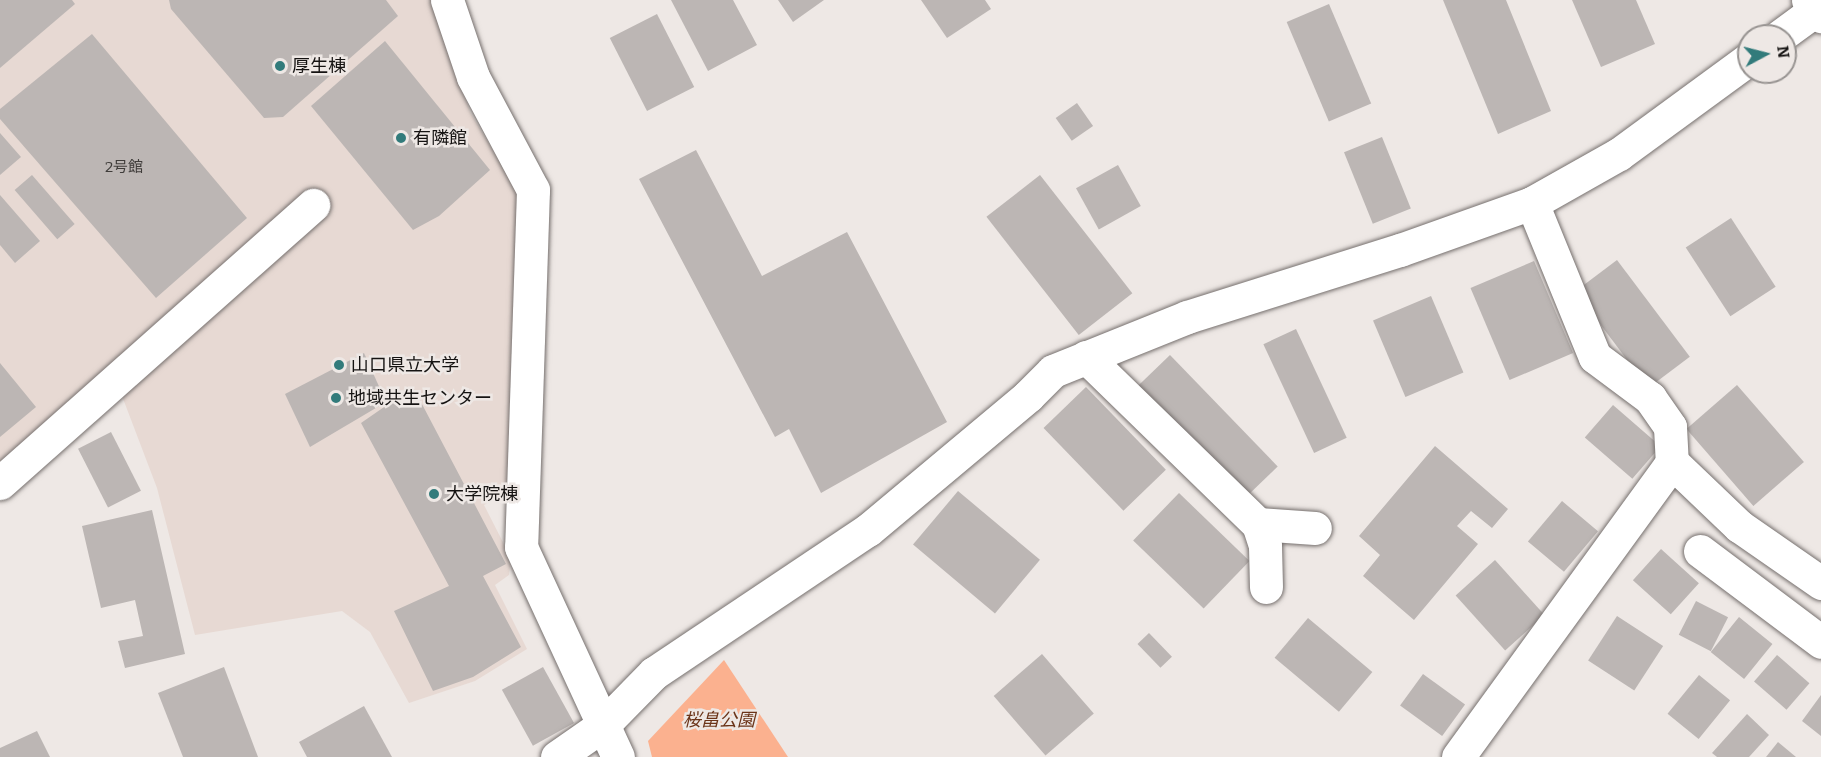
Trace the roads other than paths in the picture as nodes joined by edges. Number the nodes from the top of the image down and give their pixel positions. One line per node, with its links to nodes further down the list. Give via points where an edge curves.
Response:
1 (447, 0): 16 (street, via 473,77 533,190 521,547)
2 (1817, 8): 3 (street)
3 (1796, 24)
4 (1737, 68): 5 (street, via 1619,154)
5 (1532, 202): 7 (street, via 1400,250 1187,317); 8 (street, via 1595,357 1657,408 1670,427)
6 (313, 205): 9 (street)
7 (1086, 357): 10 (street); 16 (street, via 1053,371 868,530 654,673)
8 (1672, 462): 13 (street, via 1740,526); 19 (street)
9 (0, 483)
10 (1258, 524): 11 (street); 14 (street, via 1265,546)
11 (1315, 528)
12 (1700, 551): 15 (street)
13 (1821, 583)
14 (1266, 587)
15 (1821, 642)
16 (603, 724): 17 (street); 18 (street)
17 (557, 757)
18 (618, 757)
19 (1458, 757)

